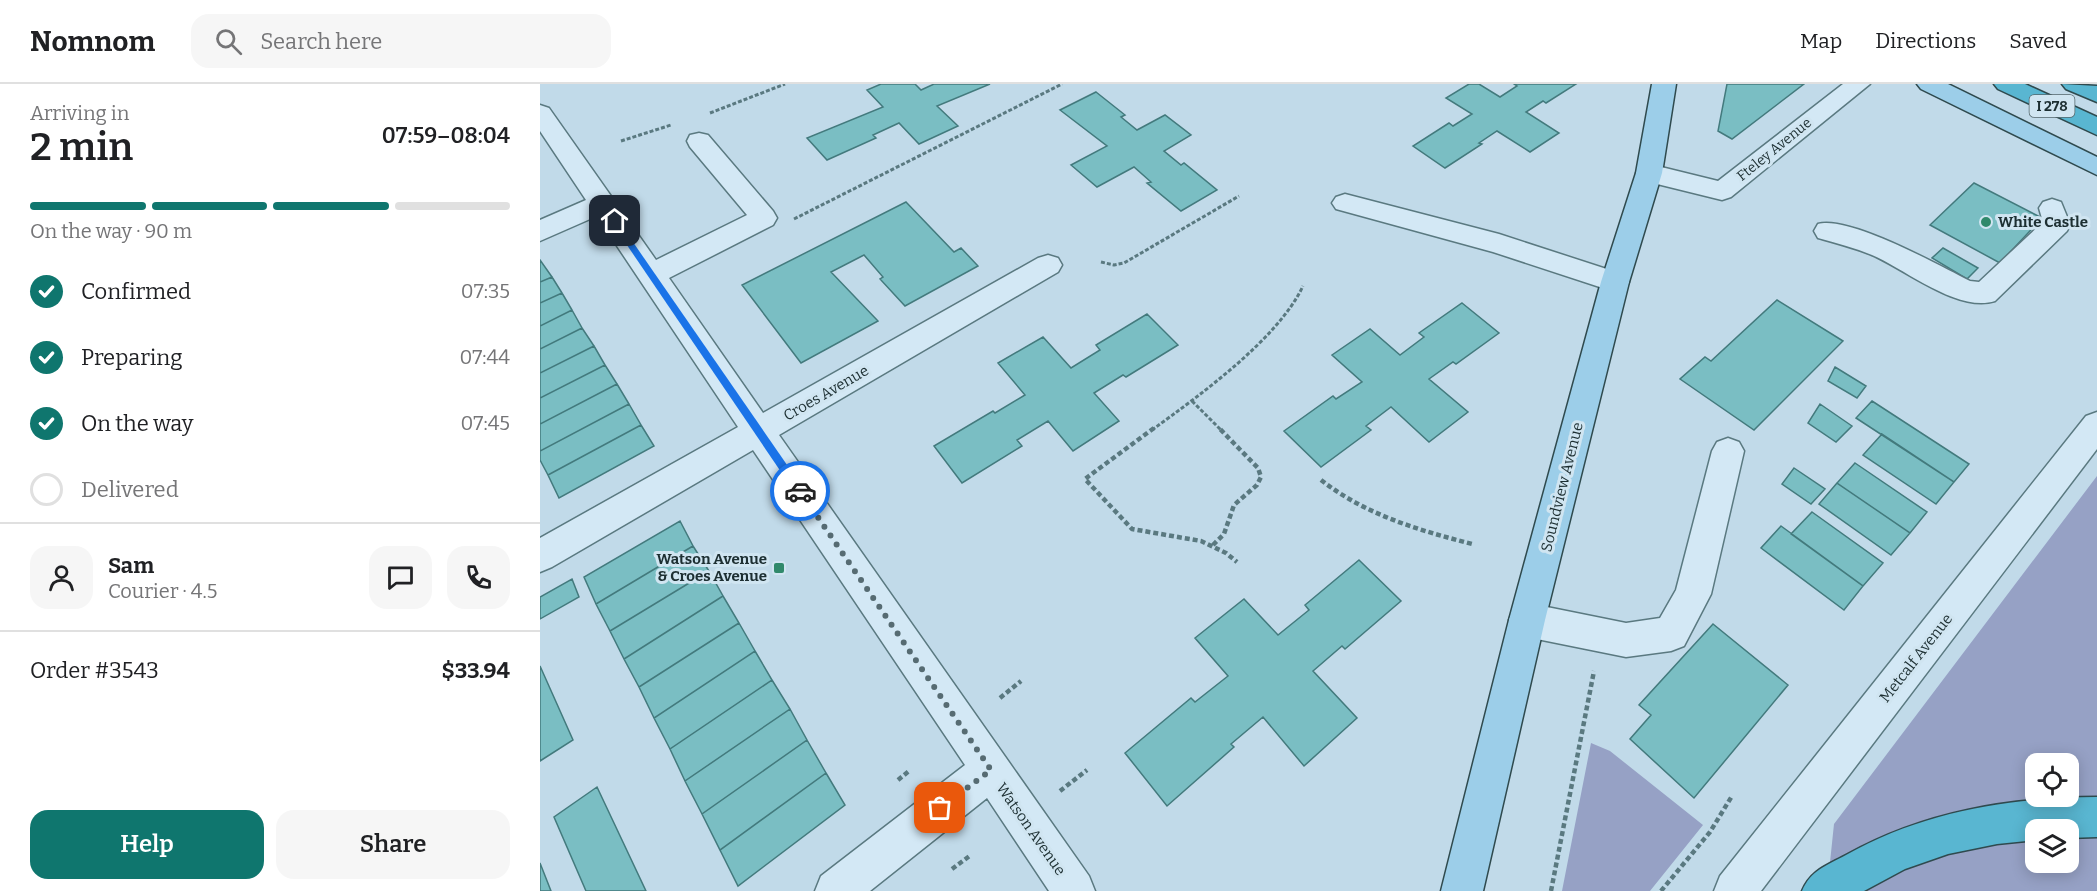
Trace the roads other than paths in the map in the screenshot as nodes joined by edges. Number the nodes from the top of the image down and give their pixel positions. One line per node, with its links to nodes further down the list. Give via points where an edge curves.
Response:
1 (1664, 84): 11 (main road, Soundview Avenue)
2 (1858, 84): 11 (street, Fteley Avenue, via 1722,191)
3 (1929, 84): 10 (main road)
4 (2006, 84): 8 (highway, I 278)
5 (2074, 84): 6 (highway, I 278)
6 (2097, 95)
7 (540, 113): 12 (street, Watson Avenue)
8 (2097, 128)
9 (699, 141): 18 (street, via 764,218)
10 (2097, 167)
11 (1649, 173): 19 (main road, Soundview Avenue)
12 (602, 203): 15 (street); 18 (street, Watson Avenue)
13 (1345, 203): 19 (street, via 1499,244)
14 (2052, 208): 16 (street, via 2057,224 1985,294 1964,290 1881,248)
15 (540, 231)
16 (1828, 231)
17 (1048, 265): 21 (street, Croes Avenue)
18 (651, 275): 21 (street, Watson Avenue)
19 (1615, 282): 24 (main road, Soundview Avenue)
20 (2097, 425): 30 (street, Metcalf Avenue)
21 (759, 432): 23 (street, Croes Avenue); 25 (street, Watson Avenue)
22 (1728, 451): 24 (street, via 1693,594 1671,634 1626,640)
23 (540, 556)
24 (1527, 620): 29 (main road, Soundview Avenue)
25 (991, 770): 27 (street); 28 (street, Watson Avenue)
26 (2097, 817): 31 (highway, via 2030,819 1963,828 1901,849)
27 (836, 891)
28 (1074, 891)
29 (1462, 891)
30 (1735, 891)
31 (1823, 891)

